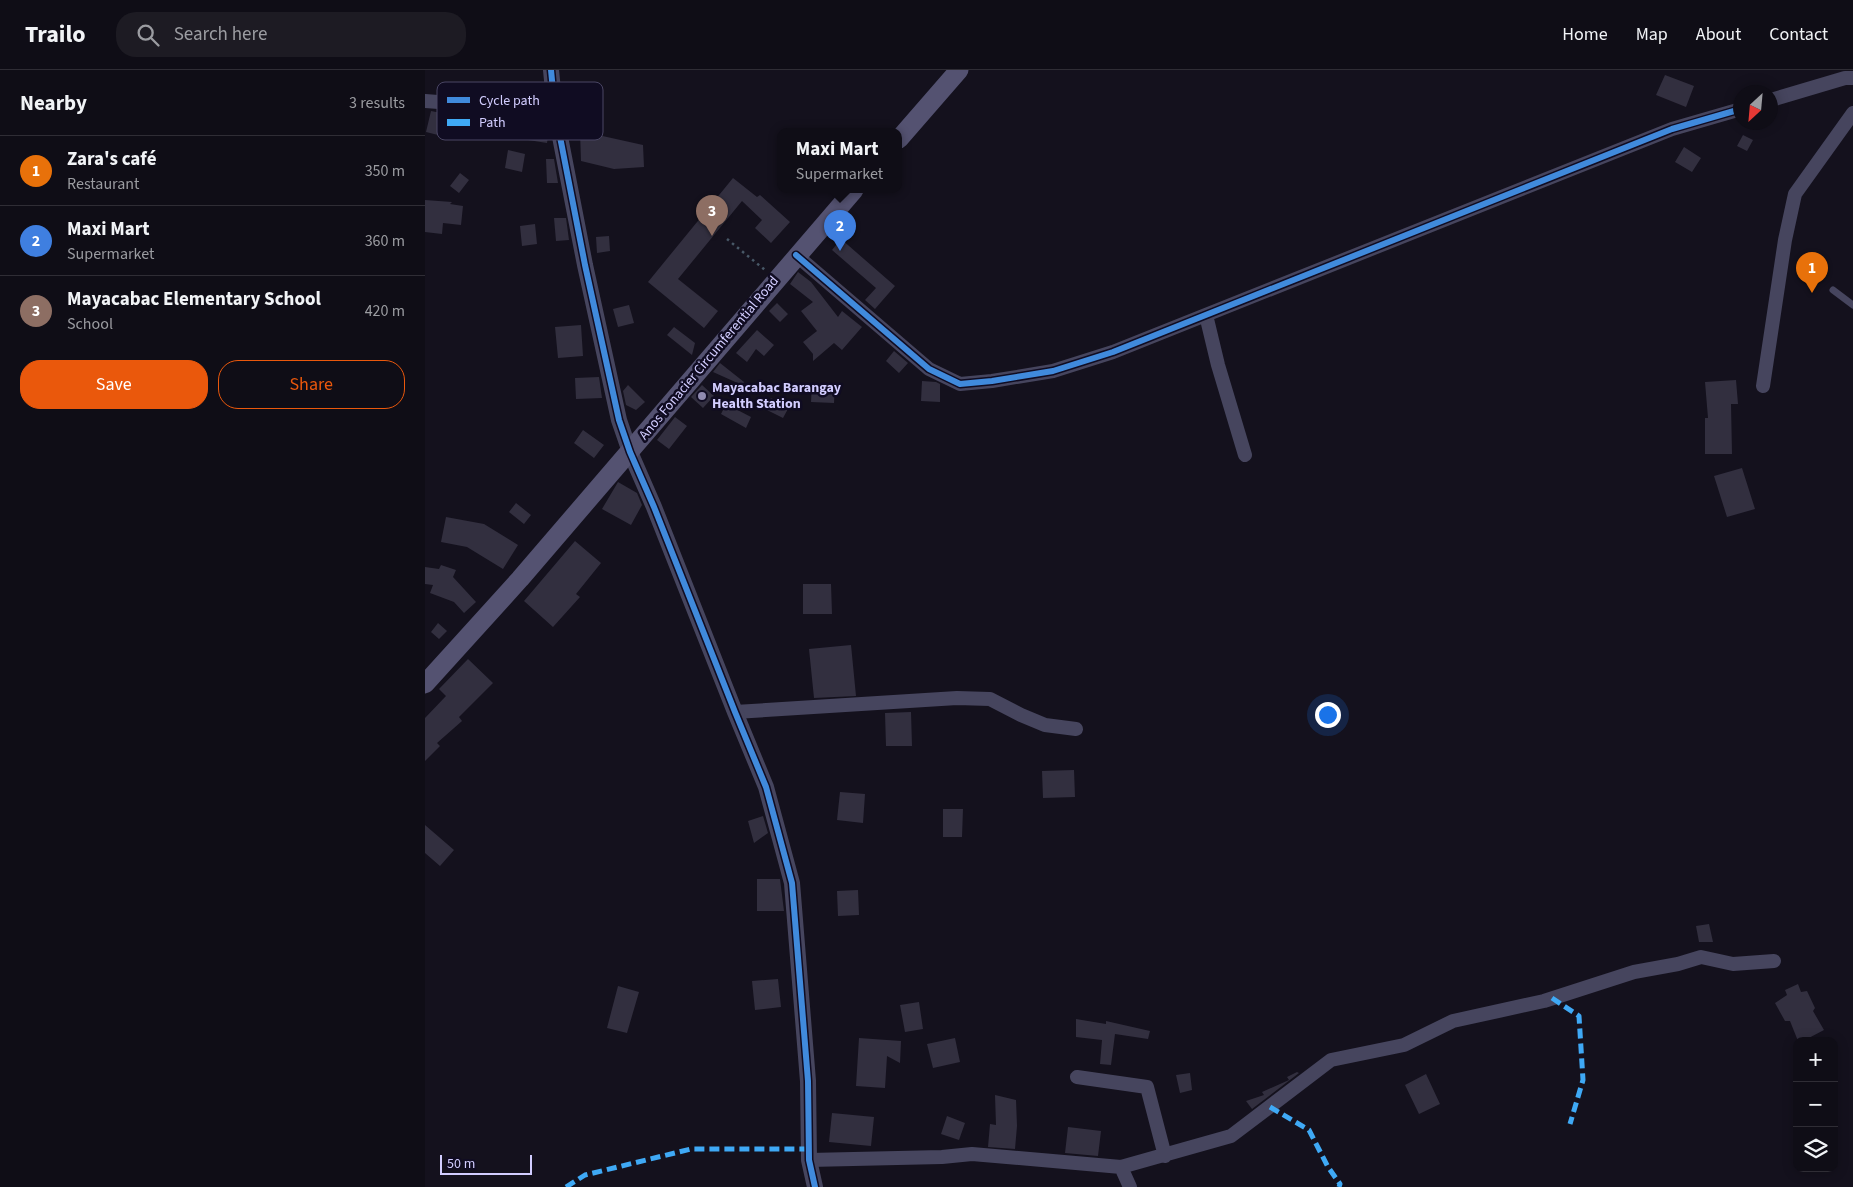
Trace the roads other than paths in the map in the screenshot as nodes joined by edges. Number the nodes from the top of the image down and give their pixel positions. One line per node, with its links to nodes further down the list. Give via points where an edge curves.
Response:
1 (959, 70): 6 (main road)
2 (1848, 75): 3 (street)
3 (1778, 98)
4 (1733, 110): 12 (street, via 1672,129)
5 (1853, 113): 13 (street, via 1795,194)
6 (902, 136)
7 (561, 140): 14 (street, via 614,400)
8 (851, 193): 9 (main road, Anos Fonacier Circumferential Road)
9 (796, 255): 12 (street, via 929,369 960,384 1053,371 1113,352); 14 (main road, Anos Fonacier Circumferential Road)
10 (1833, 290): 11 (lane)
11 (1853, 305)
12 (1206, 315): 15 (street)
13 (1763, 386)
14 (630, 452): 16 (main road, Anos Fonacier Circumferential Road); 17 (street)
15 (1245, 455)
16 (425, 684)
17 (735, 712): 18 (street, via 957,698 990,699 1045,726); 22 (street, via 766,787 792,883 808,1081)
18 (1076, 729)
19 (1774, 961): 21 (street, via 1733,964 1701,957 1634,972 1544,1001 1453,1021 1404,1045 1331,1060 1231,1136)
20 (1077, 1076): 21 (street, via 1147,1087)
21 (1165, 1156): 23 (street)
22 (809, 1160): 23 (street, via 972,1154); 24 (street)
23 (1121, 1168): 25 (street)
24 (815, 1187)
25 (1130, 1187)

